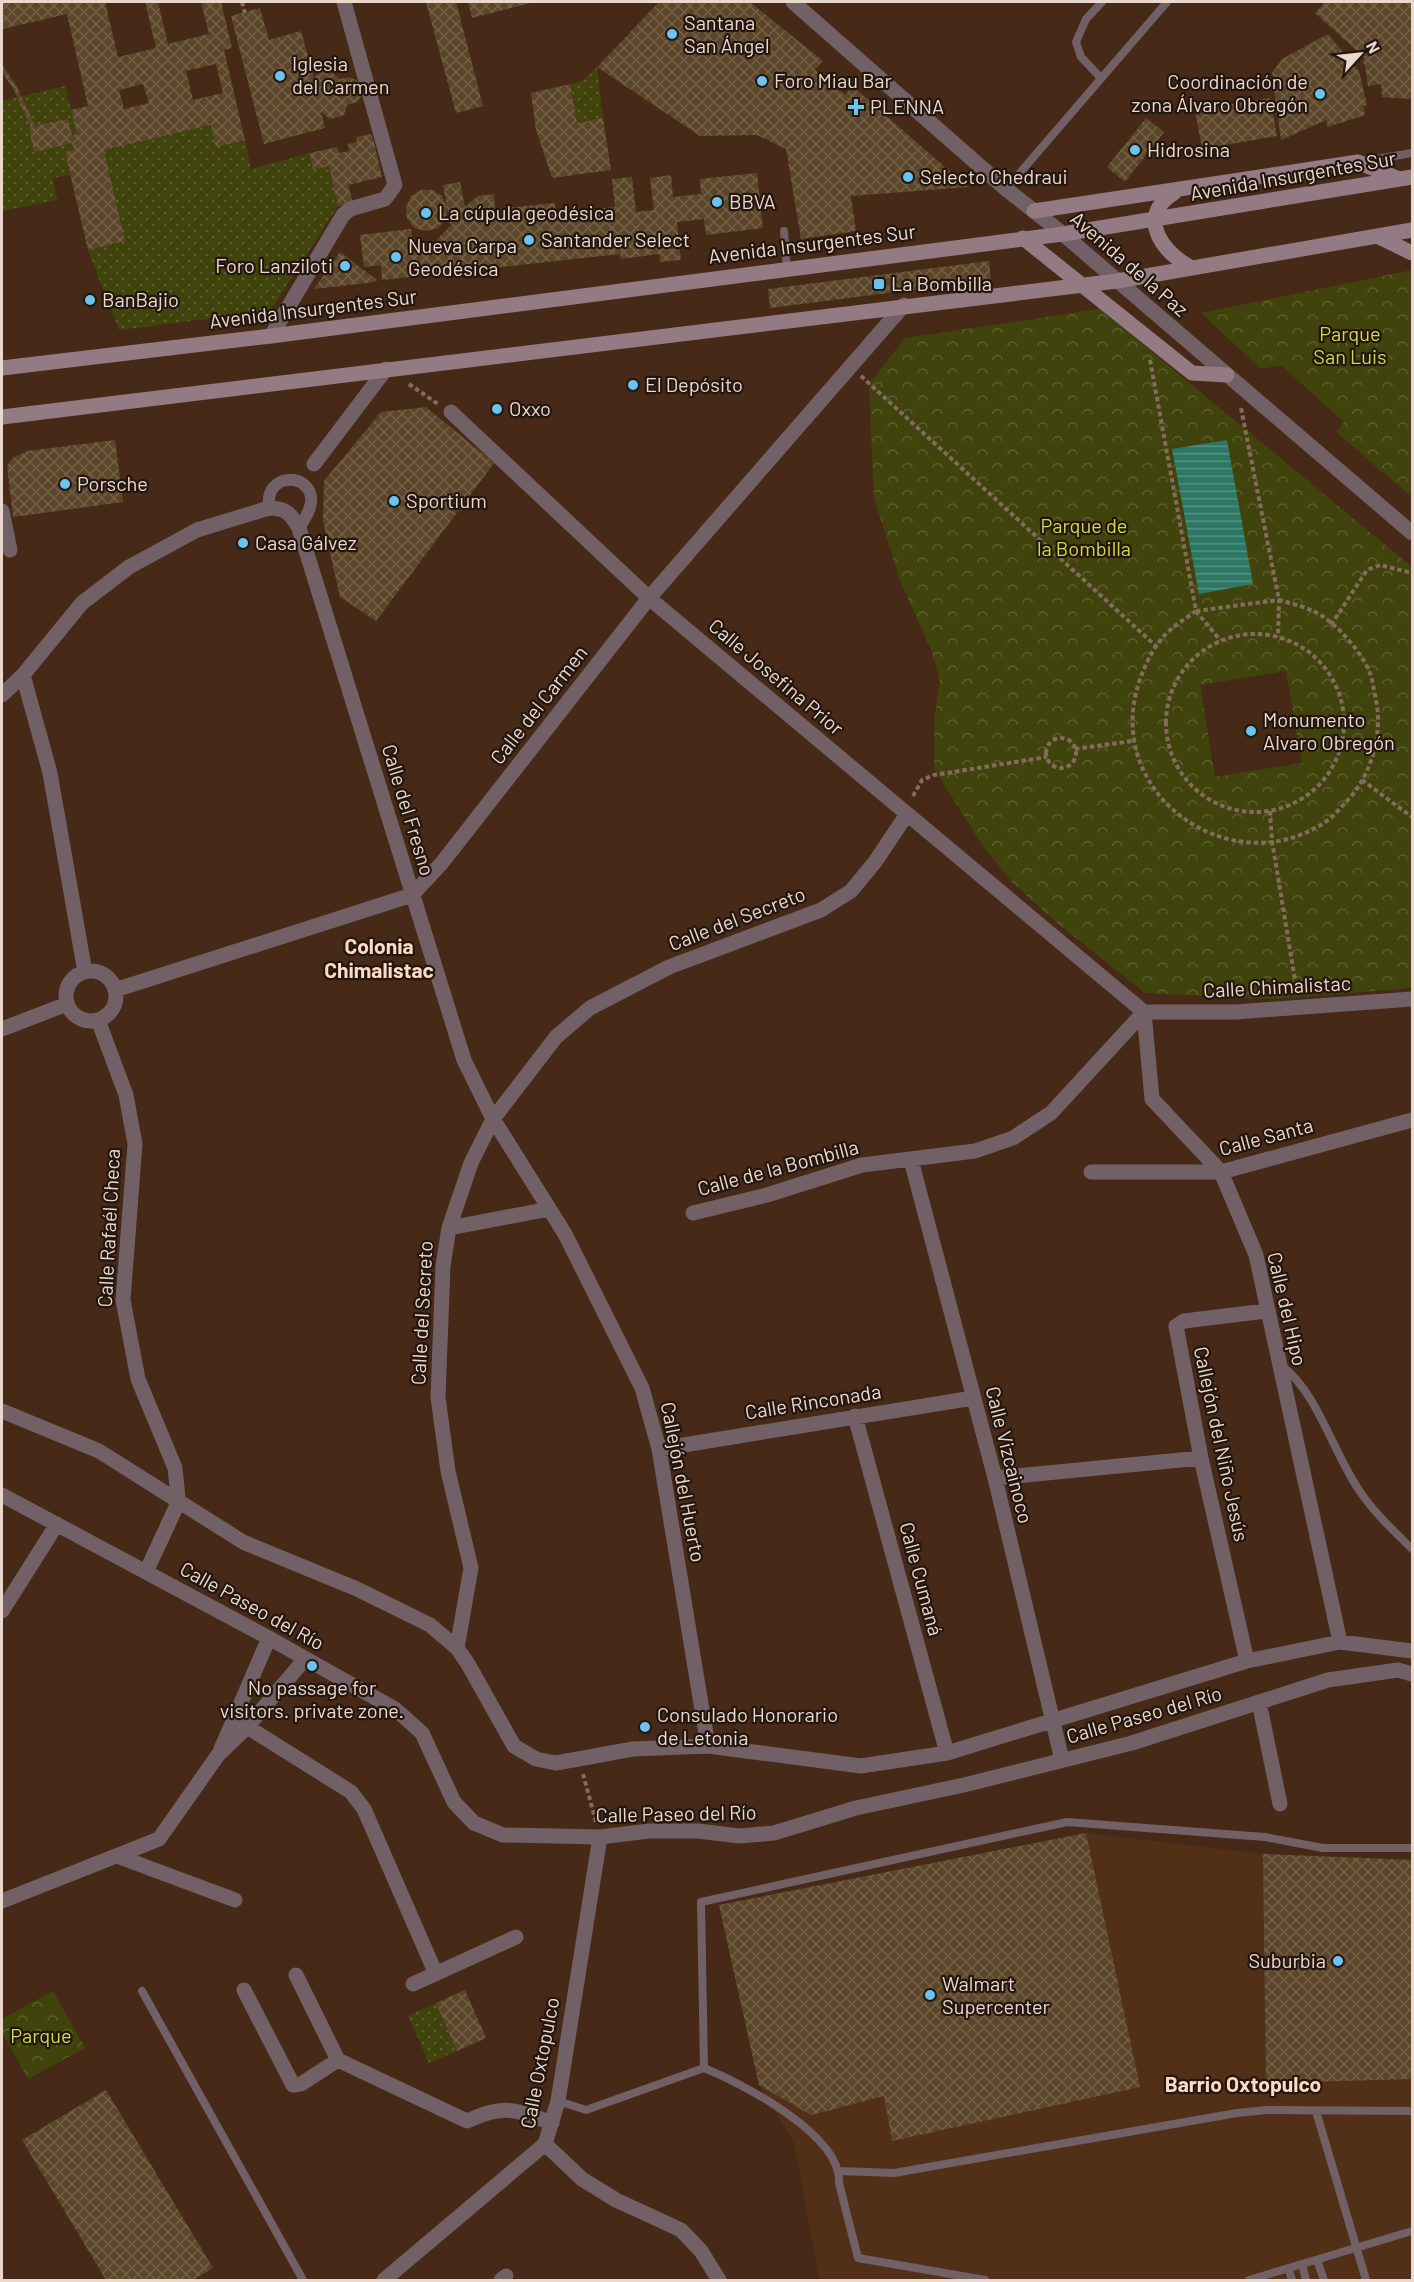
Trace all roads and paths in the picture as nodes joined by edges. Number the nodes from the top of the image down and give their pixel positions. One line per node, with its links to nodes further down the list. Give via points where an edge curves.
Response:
1 (242, 2): 6 (path)
2 (344, 2): 26 (street, via 395,185 385,199 350,209 343,215)
3 (793, 2): 11 (street, Avenida de la Paz)
4 (1102, 2): 7 (lane, via 1086,19 1076,42 1081,57)
5 (1167, 2): 7 (lane)
6 (245, 13)
7 (1101, 78): 11 (lane)
8 (1413, 153): 9 (lane)
9 (1358, 162): 10 (main road); 12 (main road)
10 (1406, 178): 14 (main road, Avenida Insurgentes Sur)
11 (1006, 189): 13 (street, Avenida de la Paz)
12 (1177, 191): 13 (main road); 14 (main road, via 1163,199 1156,209)
13 (1034, 211): 17 (street, Avenida de la Paz)
14 (1155, 221): 17 (main road, Avenida Insurgentes Sur); 21 (main road, via 1167,250)
15 (1413, 230): 18 (main road)
16 (784, 231): 22 (lane)
17 (1063, 234): 19 (main road, Avenida Insurgentes Sur); 23 (street, Avenida de la Paz)
18 (1377, 236): 20 (main road); 21 (main road)
19 (1023, 238): 22 (main road, Avenida Insurgentes Sur); 24 (main road)
20 (1413, 253)
21 (1192, 268): 23 (main road)
22 (788, 269): 26 (main road, Avenida Insurgentes Sur)
23 (1117, 281): 24 (main road); 31 (street, Avenida de la Paz)
24 (1081, 285): 25 (main road); 27 (main road)
25 (904, 305): 28 (street, Calle del Carmen); 30 (main road)
26 (271, 336): 29 (main road, Avenida Insurgentes Sur)
27 (1146, 337): 31 (main road, via 1192,373); 43 (path)
28 (850, 366): 41 (street, Calle del Carmen); 47 (path)
29 (2, 368)
30 (386, 369): 32 (path); 33 (main road); 34 (street)
31 (1232, 380): 38 (street, Avenida de la Paz); 42 (path)
32 (451, 412): 41 (street, Calle Josefina Prior)
33 (2, 417)
34 (314, 464)
35 (269, 508): 37 (street, Calle del Fresno, via 287,512); 37 (street, via 270,492 277,483 299,481 311,499); 48 (street, via 196,530 129,567 82,603)
36 (2, 511): 39 (street)
37 (299, 528): 58 (street, Calle del Fresno)
38 (1413, 533)
39 (10, 550)
40 (1413, 573): 44 (path, via 1380,566 1367,570)
41 (649, 598): 55 (street, Calle Josefina Prior); 58 (street, Calle del Carmen)
42 (1278, 600): 43 (path); 44 (path, via 1315,611); 45 (path)
43 (1196, 611): 46 (path); 47 (path, via 1163,636)
44 (1331, 625): 53 (path, via 1347,637 1369,672 1378,712 1374,754)
45 (1278, 637): 46 (path, via 1248,634); 54 (path, via 1305,649 1327,670 1340,697 1344,728 1338,757 1322,783 1299,801)
46 (1220, 640): 54 (path, via 1196,656 1178,678 1168,705 1167,734 1174,761 1191,785 1214,802 1241,812)
47 (1157, 647): 50 (path, via 1141,671 1132,710)
48 (23, 675): 49 (street); 59 (street, via 50,773)
49 (2, 695)
50 (1132, 741): 51 (path); 57 (path, via 1152,787 1179,817 1214,837 1254,844)
51 (1075, 749): 52 (path, via 1068,741 1057,739 1048,746); 52 (path, via 1074,760 1065,767 1054,766)
52 (1047, 757): 55 (path, via 934,775 922,780)
53 (1362, 780): 56 (path); 57 (path, via 1357,791 1329,820 1293,838)
54 (1270, 811): 57 (path)
55 (908, 814): 64 (street, Calle Josefina Prior); 67 (street, Calle del Secreto, via 851,891 821,910 669,967 590,1008 556,1037)
56 (1413, 817)
57 (1272, 841): 63 (path)
58 (412, 896): 60 (street); 67 (street, Calle del Fresno, via 464,1060)
59 (85, 972): 60 (street, via 104,975); 62 (street, via 70,984)
60 (115, 990): 65 (street, via 113,1009)
61 (1413, 999): 63 (street, Calle Chimalistac)
62 (67, 1004): 65 (street, via 79,1018); 66 (street)
63 (1300, 1008): 64 (street, Calle Chimalistac)
64 (1144, 1012): 69 (street, Calle de la Bombilla, via 1051,1113 1013,1138 975,1151); 71 (street, Calle del Hipo, via 1152,1099)
65 (98, 1020): 84 (street, Calle Rafaél Checa, via 126,1095 135,1144 123,1300 138,1379 175,1468)
66 (2, 1029)
67 (493, 1119): 72 (street, Callejón del Huerto); 74 (street, Calle del Secreto, via 471,1163)
68 (1413, 1120): 71 (street, Calle Santa)
69 (911, 1160): 73 (street, Calle de la Bombilla, via 862,1165 767,1196); 77 (street, Calle Vizcainoco)
70 (1091, 1172): 71 (street, Calle Santa)
71 (1221, 1172): 75 (street, Calle del Hipo, via 1256,1255)
72 (549, 1209): 74 (street); 80 (street, Callejón del Huerto, via 642,1388)
73 (693, 1213)
74 (448, 1228): 91 (street, Calle del Secreto, via 438,1397 448,1471 471,1568)
75 (1266, 1311): 76 (street, Calle del Hipo); 81 (street, Callejón del Niño Jesús, via 1185,1321 1176,1326)
76 (1278, 1363): 86 (lane, via 1300,1384 1357,1488 1383,1521); 90 (street, Calle del Hipo)
77 (973, 1398): 79 (street, Calle Rinconada); 82 (street, Calle Vizcainoco)
78 (2, 1411): 84 (street, Calle Paseo del Río, via 99,1451)
79 (855, 1416): 80 (street, Calle Rinconada); 101 (street, Calle Cumaná)
80 (659, 1449): 100 (street, Callejón del Huerto)
81 (1201, 1458): 82 (street); 94 (street, Callejón del Niño Jesús)
82 (995, 1478): 98 (street, Calle Vizcainoco)
83 (2, 1496): 85 (street, Calle Paseo del Río)
84 (178, 1503): 87 (street, Calle Rafaél Checa); 91 (street, Calle Paseo del Río, via 243,1542 357,1589 430,1625)
85 (57, 1524): 87 (street, Calle Paseo del Río); 88 (street)
86 (1413, 1549)
87 (146, 1572): 89 (street, Calle Paseo del Río)
88 (2, 1611)
89 (269, 1638): 93 (street, Calle Paseo del Río); 97 (street)
90 (1340, 1642): 92 (street, Calle Paseo del Río); 94 (street, Calle Paseo del Río)
91 (457, 1648): 103 (street, Calle Paseo del Río, via 514,1746 536,1759 556,1763)
92 (1413, 1651)
93 (305, 1659): 99 (street); 106 (street, Calle Paseo del Río, via 395,1709 422,1733 454,1802 474,1823 503,1835)
94 (1247, 1661): 98 (street, Calle Paseo del Río)
95 (1413, 1674): 96 (street, Calle Paseo del Río, via 1398,1670 1328,1680)
96 (1259, 1702): 104 (street, Calle Paseo del Río, via 1132,1743); 105 (street)
97 (233, 1718): 99 (street); 102 (street)
98 (1051, 1723): 101 (street, Calle Paseo del Río); 104 (street, Calle Vizcainoco)
99 (248, 1726): 102 (street); 112 (street, via 351,1792 364,1809)
100 (708, 1746): 101 (street, Calle Paseo del Río, via 861,1766); 103 (street, Calle Paseo del Río, via 633,1749)
101 (947, 1753)
102 (218, 1755): 108 (street, via 159,1839)
103 (579, 1759): 106 (path)
104 (1062, 1760): 106 (street, Calle Paseo del Río, via 856,1808 774,1833 739,1836 698,1831 649,1832)
105 (1281, 1804)
106 (600, 1837): 119 (street, Calle Oxtopulco)
107 (1413, 1848): 118 (lane, via 1323,1848 1265,1837 1067,1822 701,1902)
108 (117, 1856): 109 (street); 110 (street)
109 (235, 1900)
110 (2, 1901)
111 (516, 1937): 112 (street)
112 (436, 1974): 114 (street)
113 (296, 1975): 117 (street)
114 (413, 1984)
115 (244, 1990): 117 (street, via 293,2085 301,2084)
116 (142, 1991): 131 (lane)
117 (338, 2060): 122 (street, via 467,2121 496,2109 518,2111)
118 (704, 2068): 119 (lane, via 586,2110); 124 (lane, via 742,2083 819,2138)
119 (558, 2101): 122 (street, Calle Oxtopulco)
120 (1316, 2111): 121 (lane); 124 (lane, via 1237,2113 885,2175); 126 (lane)
121 (1413, 2111)
122 (552, 2123): 123 (street, Calle Oxtopulco)
123 (545, 2144): 132 (street); 133 (street, Calle Oxtopulco, via 582,2179 616,2200 681,2230 702,2251)
124 (840, 2171): 134 (lane, via 839,2183 858,2258)
125 (1413, 2231): 126 (lane)
126 (1356, 2248): 127 (lane); 139 (lane)
127 (1317, 2260): 128 (lane); 138 (lane)
128 (1302, 2264): 129 (lane); 137 (lane)
129 (1288, 2268): 130 (lane); 136 (lane)
130 (1275, 2277): 135 (lane)
131 (303, 2280)
132 (384, 2280)
133 (719, 2280)
134 (985, 2280)
135 (1249, 2280)
136 (1292, 2280)
137 (1306, 2280)
138 (1324, 2280)
139 (1366, 2280)

